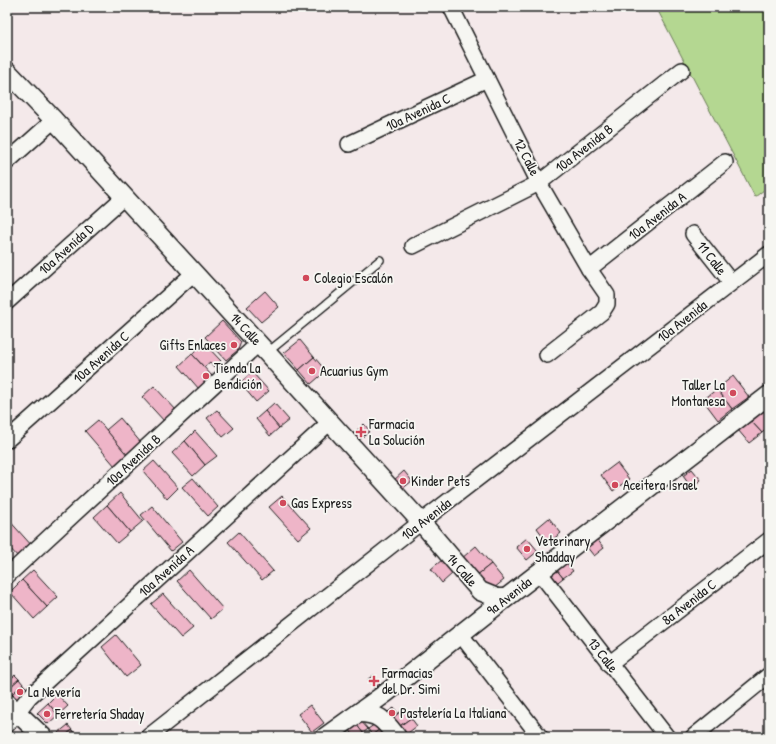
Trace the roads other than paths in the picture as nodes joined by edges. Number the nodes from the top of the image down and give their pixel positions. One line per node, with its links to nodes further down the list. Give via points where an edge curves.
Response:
1 (451, 7): 4 (street, 12 Calle)
2 (682, 70): 9 (street, 10a Avenida B)
3 (7, 71): 5 (street, 14 Calle)
4 (487, 79): 6 (street, 10a Avenida C); 9 (street, 12 Calle)
5 (54, 120): 7 (street); 10 (street, 14 Calle)
6 (349, 144)
7 (7, 162)
8 (726, 162): 15 (street, 10a Avenida A)
9 (539, 183): 12 (street, 10a Avenida B); 15 (street, 12 Calle)
10 (124, 197): 16 (street, 14 Calle); 18 (street, 10a Avenida D)
11 (693, 234): 17 (street, 11 Calle)
12 (413, 246)
13 (769, 254): 17 (street, 10a Avenida)
14 (380, 260): 19 (lane)
15 (589, 269): 20 (street, 12 Calle, via 607,295 607,304 602,312)
16 (194, 273): 19 (street, 14 Calle); 23 (street, 10a Avenida C)
17 (731, 282): 24 (street, 10a Avenida)
18 (7, 302)
19 (263, 348): 22 (street, 14 Calle); 27 (street, 10a Avenida B)
20 (547, 355)
21 (769, 395): 26 (street, 9a Avenida)
22 (330, 422): 24 (street, 14 Calle); 36 (street, 10a Avenida A)
23 (7, 440)
24 (421, 522): 28 (street, 14 Calle); 38 (street, 10a Avenida)
25 (769, 540): 32 (street, 8a Avenida C)
26 (539, 572): 29 (street, 9a Avenida); 32 (street, 13 Calle)
27 (7, 576)
28 (480, 591): 29 (street, 14 Calle); 30 (street, 14 Calle)
29 (506, 598): 30 (street, 9a Avenida)
30 (482, 617): 31 (street, 9a Avenida)
31 (460, 635): 34 (street, 9a Avenida); 42 (street)
32 (609, 664): 43 (street, 13 Calle)
33 (769, 675): 44 (street)
34 (386, 693): 35 (street, 9a Avenida); 37 (street, via 382,704)
35 (359, 713): 37 (street); 40 (street, 9a Avenida)
36 (10, 714): 39 (street)
37 (382, 718): 41 (street)
38 (154, 734)
39 (43, 737)
40 (325, 737)
41 (397, 737)
42 (540, 737)
43 (667, 737)
44 (693, 737)

